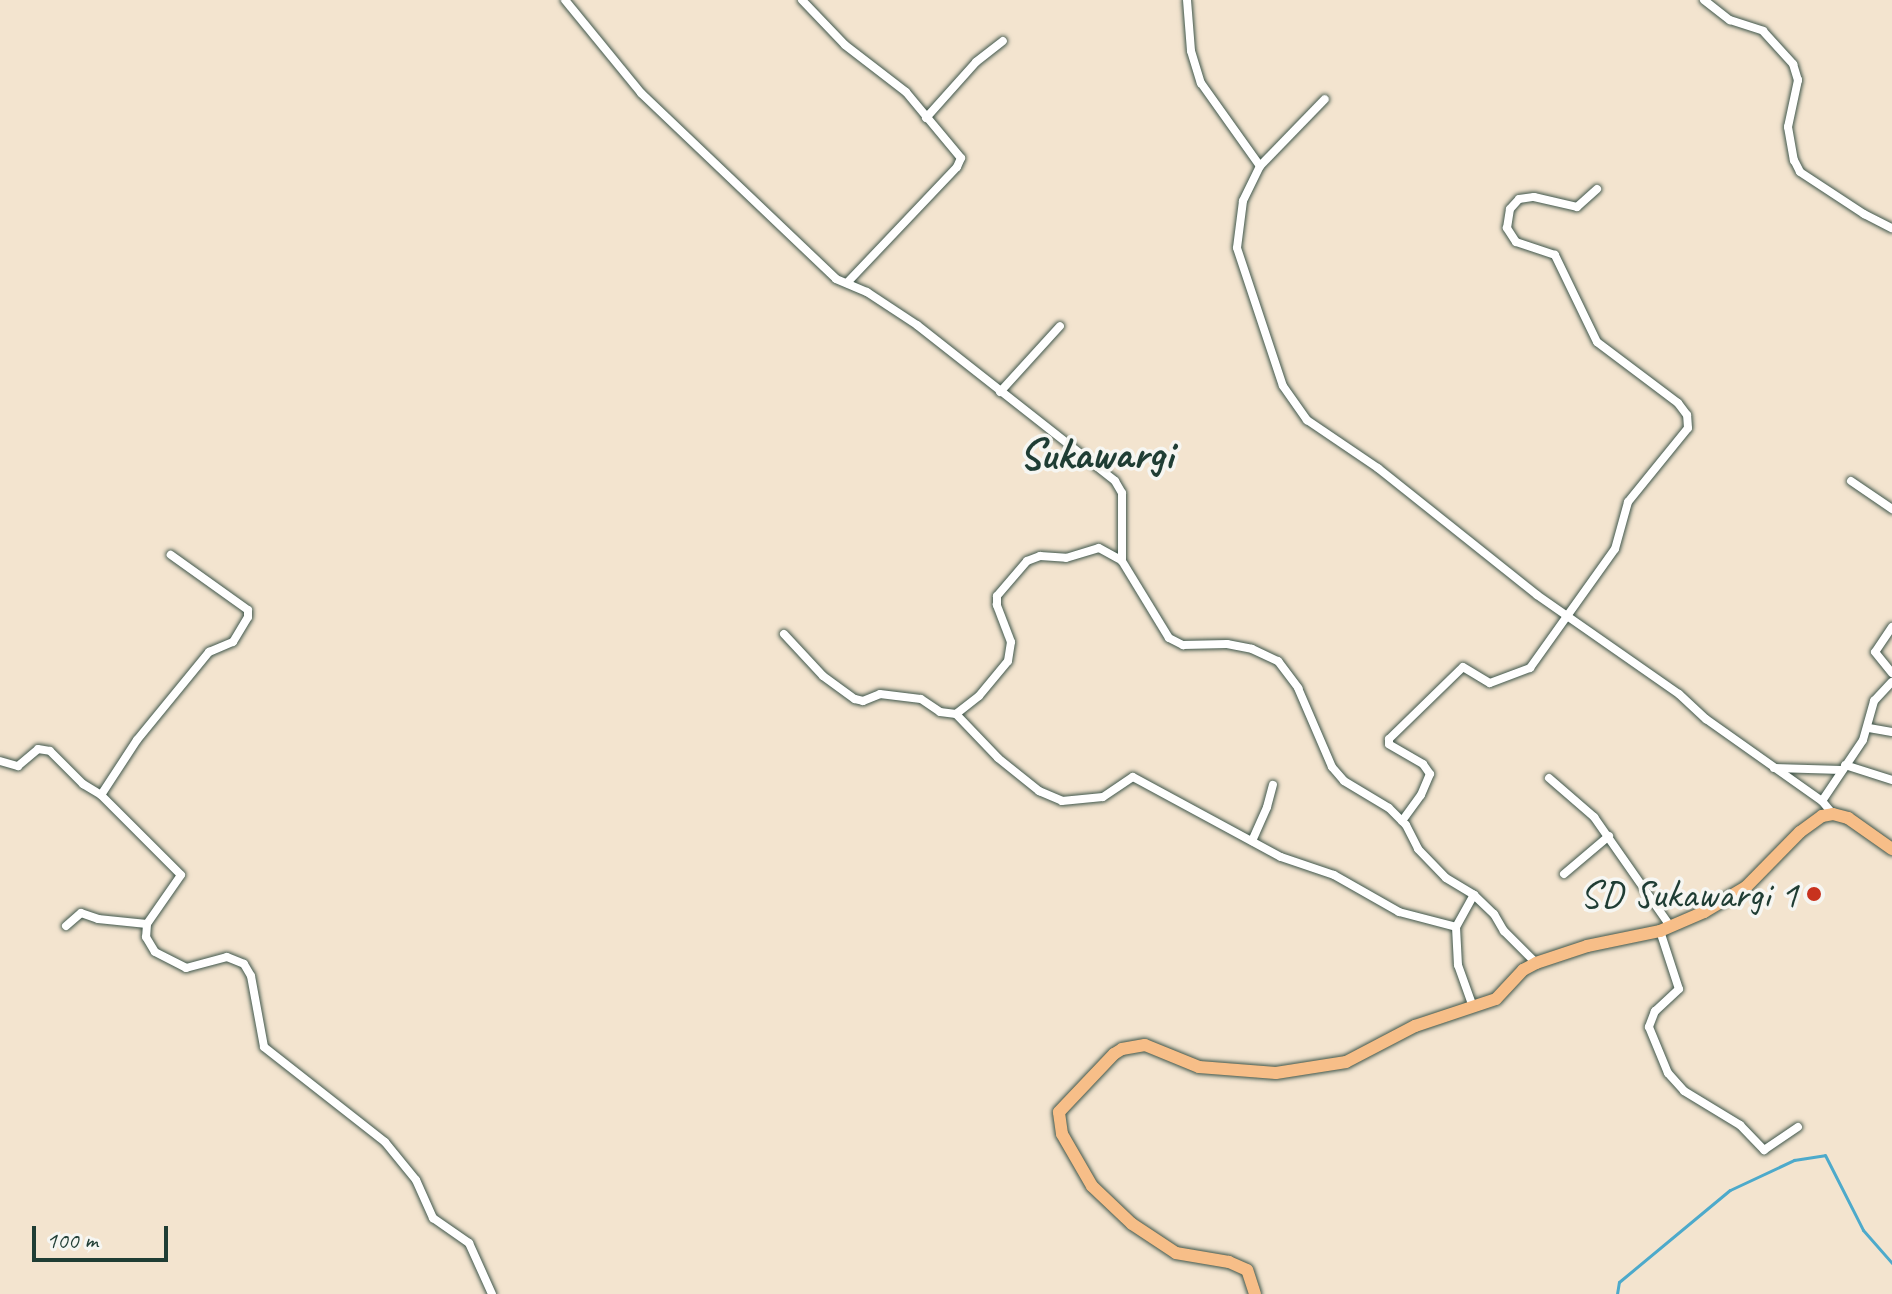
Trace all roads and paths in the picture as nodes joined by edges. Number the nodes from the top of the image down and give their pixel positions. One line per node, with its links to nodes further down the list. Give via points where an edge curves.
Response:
1 (565, 0): 11 (street, via 641,93 814,259)
2 (802, 0): 7 (street, via 845,45 906,92)
3 (1187, 0): 8 (street, via 1191,51 1201,83)
4 (1704, 0): 10 (street, via 1730,20 1763,31 1793,64 1798,80 1788,127 1800,172)
5 (1003, 41): 7 (street, via 976,62)
6 (1325, 99): 8 (street)
7 (926, 118): 11 (street, via 958,151 960,162)
8 (1260, 166): 18 (street, via 1243,201 1237,248 1283,386 1307,420 1378,468 1480,552)
9 (1597, 189): 18 (street, via 1577,207 1534,197 1519,199 1510,209 1507,228 1516,242 1555,255 1597,342 1671,396 1689,422 1628,502 1615,549)
10 (1892, 228)
11 (847, 283): 13 (street, via 917,325)
12 (1060, 326): 13 (street)
13 (1000, 392): 17 (street, via 1115,481 1122,493)
14 (1851, 481): 15 (street)
15 (1892, 509)
16 (171, 555): 32 (street, via 250,613 233,642 202,659)
17 (1122, 561): 23 (street, via 1099,548 1027,561 997,596 1011,642 1008,661); 35 (street, via 1176,644 1227,644 1278,661 1298,688 1332,767)
18 (1568, 615): 27 (street); 35 (street, via 1530,668 1487,683 1463,667 1399,726 1388,743 1430,774)
19 (1892, 627): 21 (street, via 1875,652)
20 (784, 634): 23 (street, via 823,676 855,699 880,694 921,699 940,712)
21 (1892, 673)
22 (1892, 682): 24 (street, via 1874,701)
23 (956, 714): 37 (street, via 998,758 1050,796 1070,802 1093,800 1133,777)
24 (1869, 728): 25 (street); 28 (street)
25 (1892, 732)
26 (0, 761): 32 (street, via 18,766 38,749 50,751)
27 (1773, 768): 28 (street); 33 (street)
28 (1843, 768): 30 (street); 33 (street)
29 (1549, 778): 36 (street, via 1587,809)
30 (1892, 780)
31 (1273, 785): 37 (street)
32 (101, 795): 41 (street, via 181,875)
33 (1822, 801): 34 (street)
34 (1833, 814): 38 (main road, via 1853,821); 44 (main road, via 1810,824 1746,887)
35 (1402, 821): 40 (street, via 1418,849)
36 (1609, 836): 39 (street); 44 (street)
37 (1252, 841): 43 (street, via 1334,875 1393,909)
38 (1892, 849)
39 (1564, 874)
40 (1474, 895): 43 (street); 45 (street)
41 (147, 924): 42 (street, via 81,913); 48 (street, via 148,943 175,965 202,966 227,957 244,964 264,1047 385,1142 416,1180 433,1218 469,1243)
42 (66, 926)
43 (1456, 927): 46 (street, via 1458,965)
44 (1665, 928): 45 (main road); 47 (street, via 1679,989 1649,1021 1668,1073 1684,1091 1740,1125 1764,1150)
45 (1536, 963): 46 (main road, via 1496,999)
46 (1473, 1007): 49 (main road, via 1415,1026 1346,1062 1306,1071 1199,1067 1137,1045 1122,1049 1061,1106 1062,1134 1092,1186 1132,1224 1176,1253 1247,1270)
47 (1798, 1127)
48 (492, 1294)
49 (1255, 1294)

